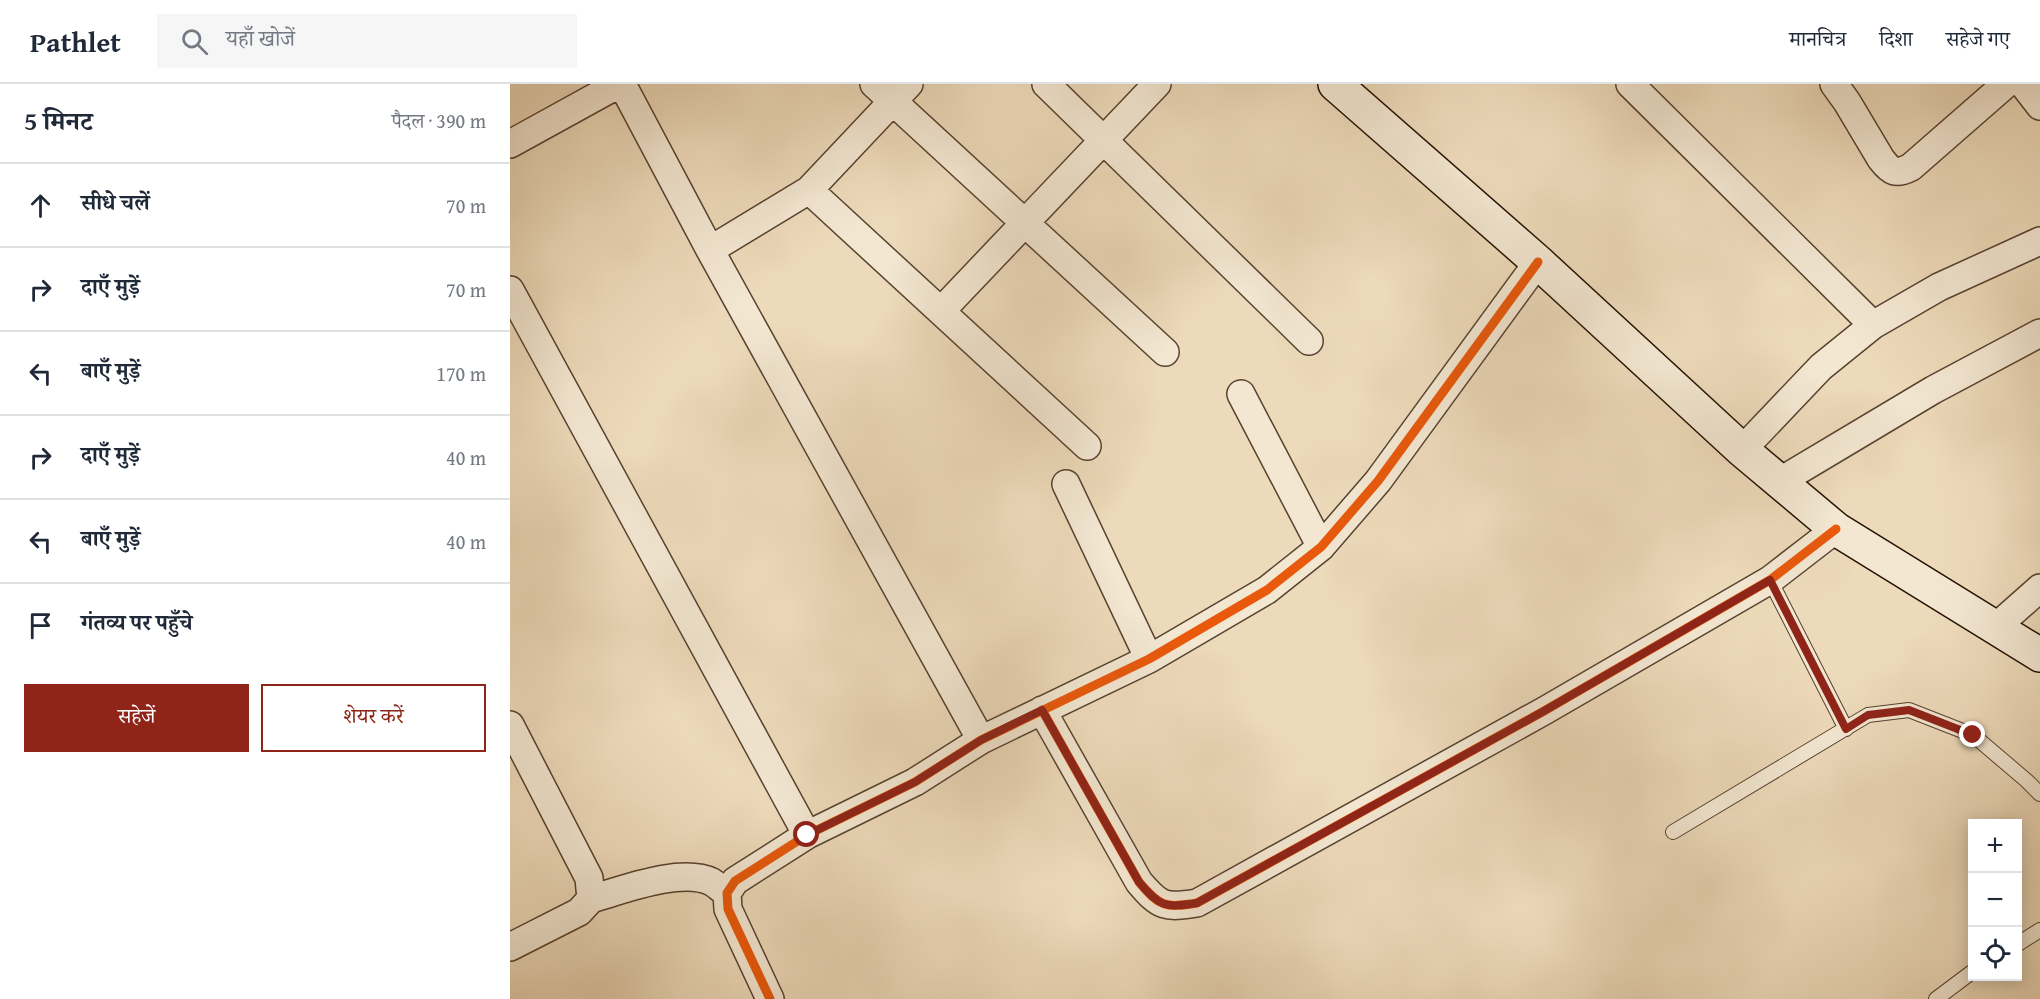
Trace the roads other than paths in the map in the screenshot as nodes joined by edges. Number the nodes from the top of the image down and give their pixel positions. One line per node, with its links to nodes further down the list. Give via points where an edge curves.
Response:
1 (621, 84): 12 (street); 16 (street)
2 (1046, 84): 11 (street)
3 (1157, 84): 11 (street)
4 (1335, 84): 17 (street)
5 (1630, 84): 20 (street)
6 (1834, 84): 7 (street, via 1887,167 1902,172)
7 (2006, 84)
8 (2023, 84): 10 (street)
9 (891, 90): 13 (street); 14 (street)
10 (2040, 106)
11 (1103, 141): 14 (street); 22 (street)
12 (510, 144)
13 (808, 190): 16 (street); 19 (street)
14 (1023, 223): 19 (street); 23 (street)
15 (2040, 241): 20 (street, via 1939,287)
16 (711, 250): 39 (street)
17 (1538, 262): 26 (street); 30 (street, via 1378,481)
18 (510, 290): 42 (street)
19 (941, 311): 25 (street)
20 (1873, 325): 26 (street, via 1821,367)
21 (2040, 333): 27 (street, via 1933,390)
22 (1309, 341)
23 (1165, 352)
24 (1241, 394): 30 (street)
25 (1087, 446)
26 (1742, 450): 27 (street)
27 (1779, 482): 29 (street)
28 (1066, 484): 35 (street)
29 (1836, 529): 31 (street); 33 (street)
30 (1321, 547): 35 (street, via 1267,590)
31 (1770, 580): 36 (street, via 1544,711 1197,903 1172,907 1152,898 1139,882); 38 (lane)
32 (2040, 588): 33 (street)
33 (1996, 627): 34 (street)
34 (2040, 655)
35 (1149, 659): 36 (street)
36 (1042, 710): 39 (street)
37 (510, 725): 44 (street, via 589,878)
38 (1846, 729): 40 (lane, via 1868,715 1909,710 1973,735); 41 (lane)
39 (981, 740): 42 (street, via 915,782)
40 (2040, 794)
41 (1673, 832)
42 (807, 835): 43 (street, via 735,881)
43 (727, 893): 44 (street, via 711,882 667,878); 49 (street, via 728,909)
44 (591, 899): 47 (street, via 579,912)
45 (2040, 930): 46 (lane)
46 (2022, 941)
47 (510, 947)
48 (1968, 975): 50 (lane)
49 (770, 999)
50 (1936, 999)

